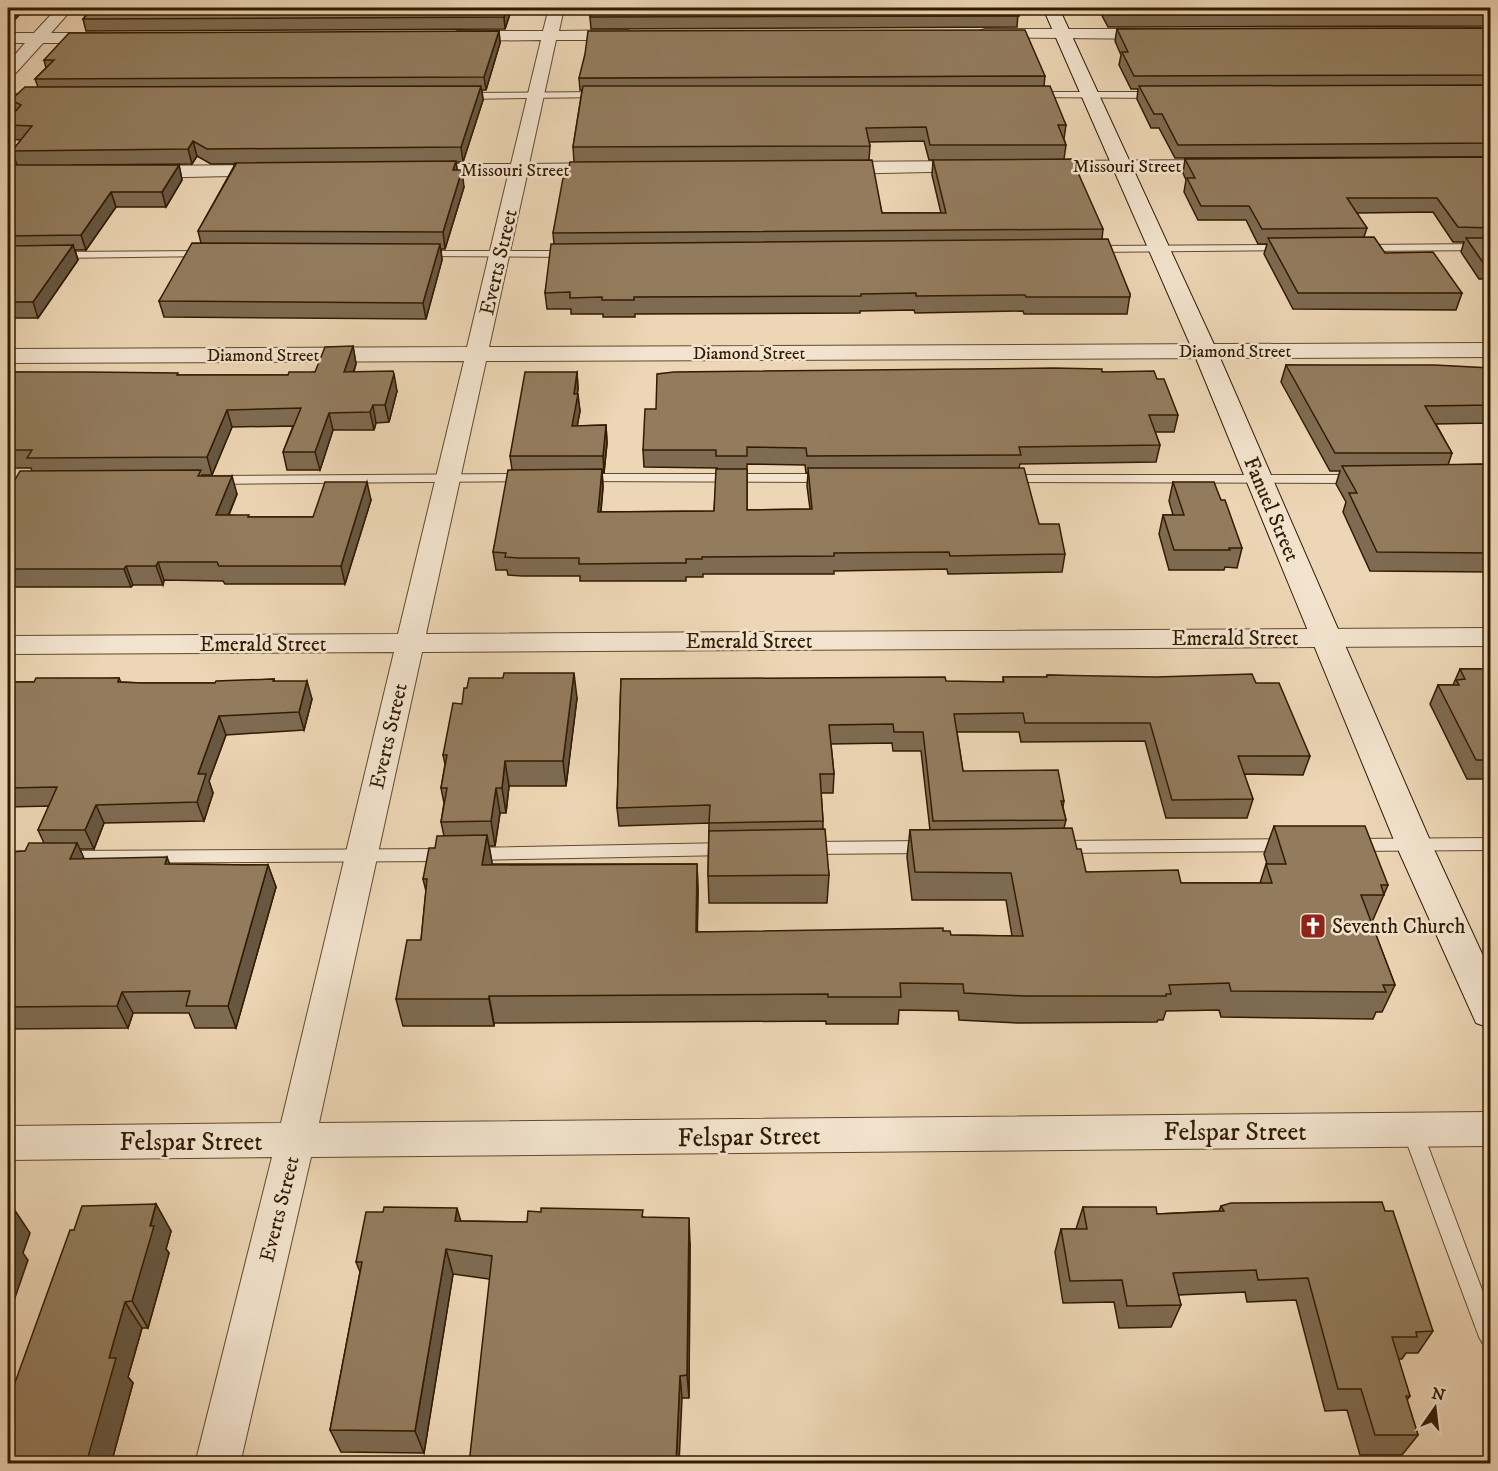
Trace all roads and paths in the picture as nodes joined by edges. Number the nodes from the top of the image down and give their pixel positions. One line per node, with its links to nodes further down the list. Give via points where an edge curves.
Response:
1 (65, 8): 10 (street)
2 (1051, 8): 5 (street, Fanuel Street)
3 (553, 22): 7 (street); 8 (street); 18 (street, Everts Street)
4 (973, 34): 5 (street)
5 (1061, 34): 6 (street); 15 (street, Fanuel Street)
6 (1170, 34)
7 (644, 35)
8 (443, 36)
9 (8, 38): 10 (street)
10 (38, 38): 11 (street); 12 (street)
11 (122, 38)
12 (8, 72)
13 (608, 95): 18 (lane)
14 (1020, 95): 15 (lane)
15 (1091, 95): 16 (lane); 22 (street, Fanuel Street)
16 (1161, 95)
17 (454, 96): 18 (lane)
18 (536, 96): 28 (street, Everts Street)
19 (8, 97): 20 (lane)
20 (43, 97)
21 (1241, 165): 22 (street, Missouri Street)
22 (1120, 166): 24 (street, Missouri Street); 32 (street, Fanuel Street)
23 (989, 167): 25 (street)
24 (1013, 167)
25 (813, 168)
26 (625, 169): 28 (street, Missouri Street)
27 (400, 170): 28 (street, Missouri Street)
28 (519, 170): 40 (street, Everts Street)
29 (293, 171): 30 (street)
30 (126, 172)
31 (1491, 247): 34 (lane)
32 (1158, 248): 33 (lane); 35 (lane); 42 (street, Fanuel Street)
33 (1300, 248)
34 (1348, 248)
35 (1076, 249)
36 (217, 254): 39 (lane)
37 (405, 254): 40 (lane)
38 (582, 254): 40 (lane)
39 (42, 255)
40 (499, 255): 43 (street, Everts Street)
41 (1491, 350): 42 (street, Diamond Street)
42 (1204, 351): 43 (street, Diamond Street); 52 (street, Fanuel Street)
43 (477, 354): 44 (street, Diamond Street); 45 (street, Everts Street)
44 (8, 356)
45 (447, 478): 46 (lane); 51 (lane); 55 (street, Everts Street)
46 (542, 478)
47 (566, 478): 48 (lane)
48 (839, 478)
49 (1375, 478): 52 (lane)
50 (991, 479): 52 (lane)
51 (196, 480)
52 (1259, 480): 54 (street, Fanuel Street)
53 (1491, 637): 54 (street, Emerald Street)
54 (1326, 638): 55 (street, Emerald Street); 60 (street, Fanuel Street)
55 (410, 643): 56 (street, Emerald Street); 66 (street, Everts Street)
56 (8, 645)
57 (1491, 844): 60 (lane)
58 (1307, 845): 62 (lane)
59 (1343, 845): 60 (lane)
60 (1414, 845): 67 (street, Fanuel Street)
61 (948, 847): 64 (lane)
62 (1044, 847)
63 (745, 848): 66 (lane)
64 (793, 848)
65 (43, 856): 66 (lane)
66 (360, 856): 70 (street, Everts Street)
67 (1491, 1011)
68 (1491, 1129): 69 (street, Felspar Street)
69 (1412, 1130): 70 (street, Felspar Street); 72 (lane)
70 (296, 1140): 71 (street, Felspar Street); 73 (street, Everts Street)
71 (8, 1143)
72 (1491, 1337)
73 (217, 1464)

